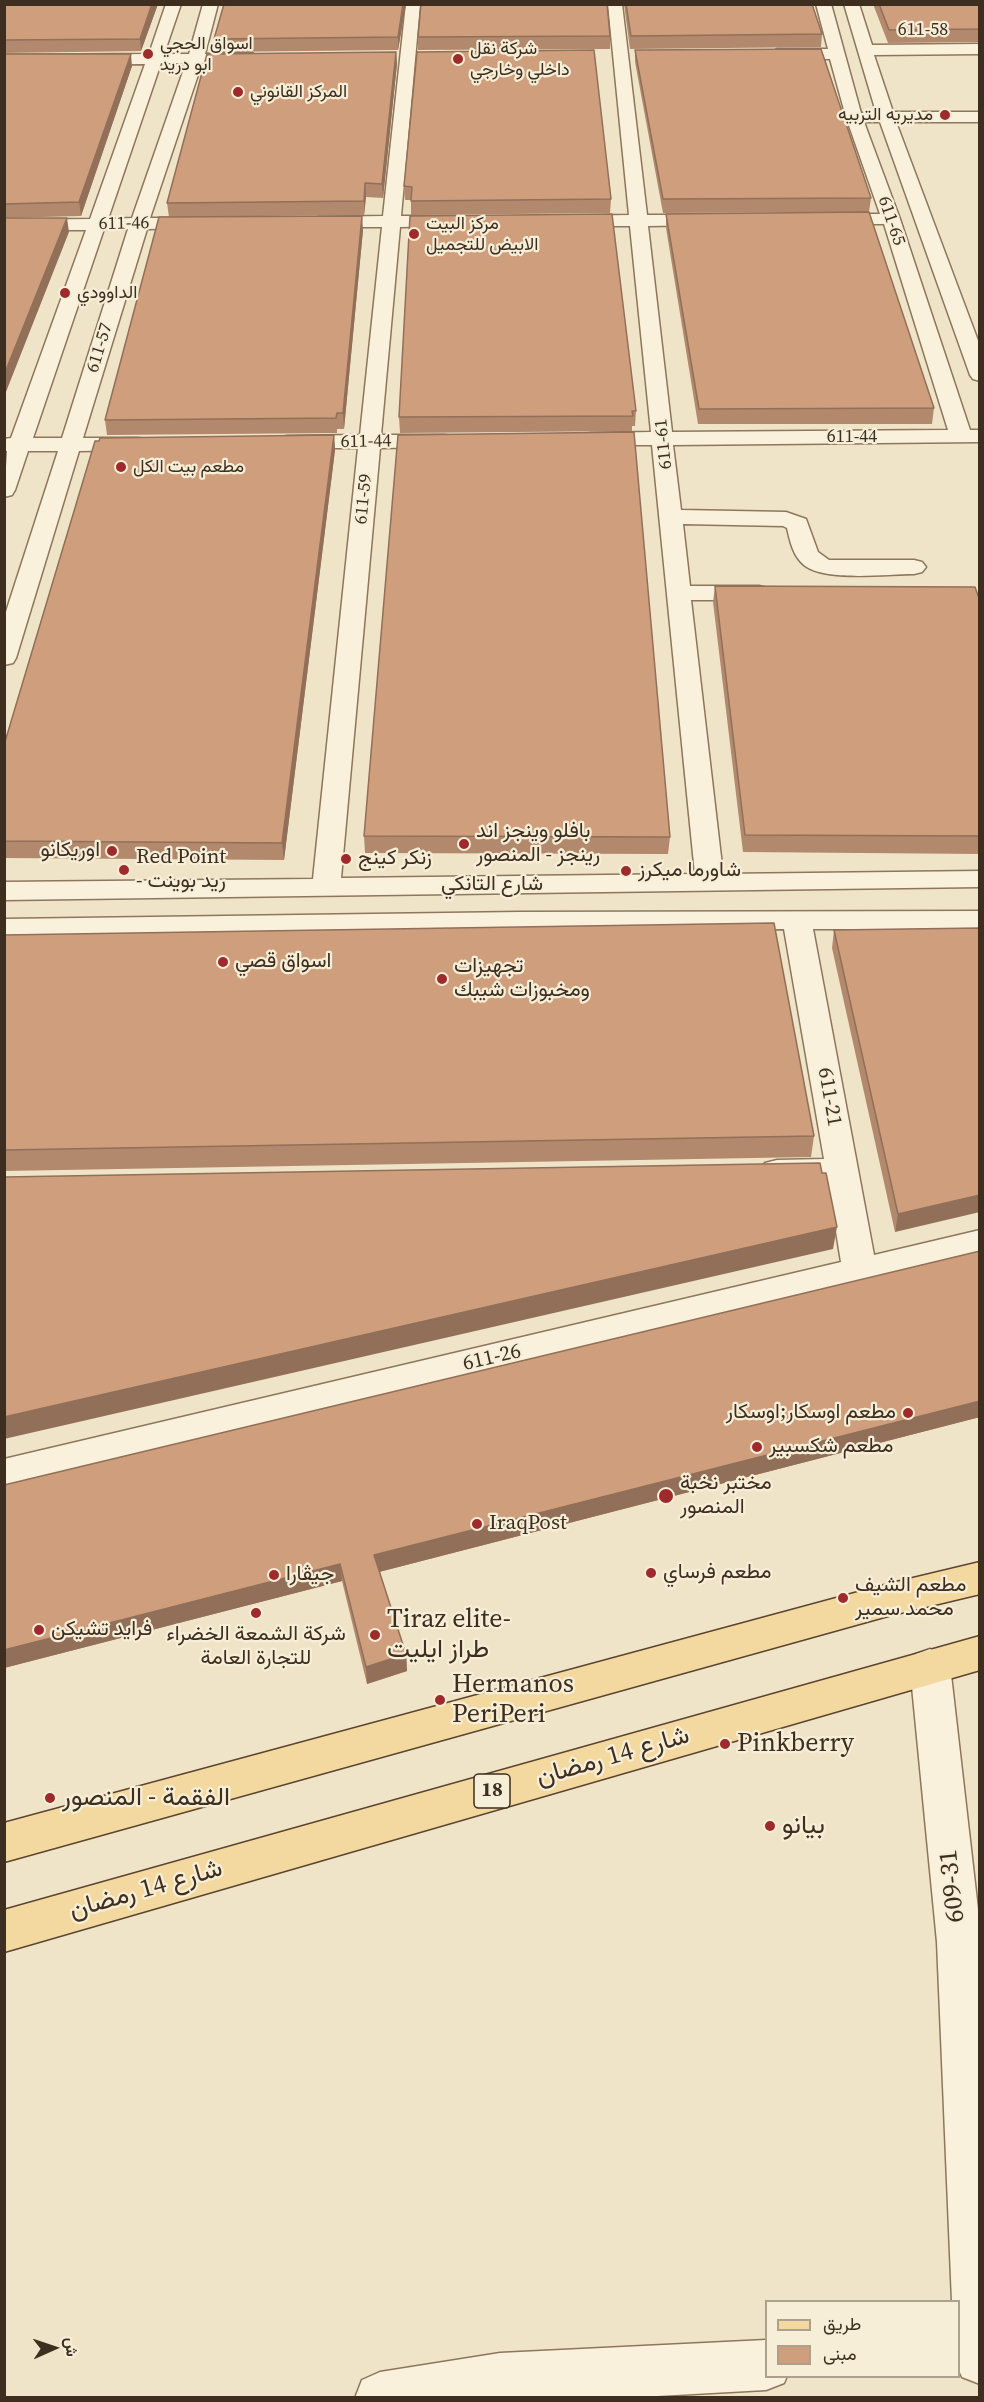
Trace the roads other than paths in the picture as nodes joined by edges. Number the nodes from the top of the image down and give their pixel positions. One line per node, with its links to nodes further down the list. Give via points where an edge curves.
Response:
1 (174, 4): 13 (street, 611-57)
2 (211, 4): 14 (street, 611-57)
3 (413, 4): 27 (street, 611-59)
4 (615, 4): 12 (street, 611-61)
5 (823, 4): 9 (street, 611-65)
6 (851, 4): 8 (street, 611-65)
7 (980, 49): 8 (street, 611-58)
8 (866, 50): 18 (street, 611-65)
9 (838, 54): 10 (street); 17 (street, 611-65)
10 (759, 55)
11 (599, 56): 12 (street)
12 (628, 56): 25 (street, 611-61)
13 (156, 58): 14 (street); 16 (street); 29 (street, 611-57)
14 (196, 58): 15 (street); 30 (street, 611-57)
15 (267, 58)
16 (4, 60)
17 (854, 117): 18 (street); 20 (street, 611-65)
18 (886, 117): 19 (street); 32 (street, 611-65, via 963,305)
19 (980, 117)
20 (891, 219): 22 (street); 33 (street, 611-65)
21 (729, 220): 25 (street)
22 (810, 220)
23 (472, 221): 27 (street)
24 (555, 221): 25 (street)
25 (637, 221): 34 (street, 611-61)
26 (295, 222): 27 (street)
27 (390, 222): 37 (street, 611-59)
28 (223, 223): 30 (street, 611-46)
29 (98, 224): 30 (street, 611-46); 31 (street, 611-46); 41 (street, 611-57)
30 (139, 224): 39 (street, 611-57)
31 (4, 225)
32 (978, 368)
33 (970, 436): 34 (street, 611-44)
34 (664, 438): 35 (street, 611-44); 43 (street, 611-61)
35 (570, 440)
36 (464, 441): 37 (street, 611-44)
37 (370, 442): 38 (street, 611-44); 51 (street, 611-59)
38 (266, 443)
39 (70, 444): 40 (street); 41 (street); 47 (street, 611-57)
40 (162, 444)
41 (12, 445): 42 (street, 611-57)
42 (4, 490)
43 (671, 518): 44 (street, via 786,519 798,524 804,551 817,565); 45 (street, 611-61)
44 (914, 567)
45 (678, 593): 46 (street); 49 (street, 611-61)
46 (782, 593)
47 (4, 658)
48 (980, 879): 49 (street, شارع التانكي)
49 (710, 883): 50 (street, شارع التانكي)
50 (520, 885): 51 (street, شارع التانكي); 53 (street)
51 (326, 886): 52 (street, شارع التانكي)
52 (4, 891)
53 (520, 921): 55 (street, شارع التانكي); 56 (street, شارع التانكي)
54 (980, 921): 55 (street, شارع التانكي)
55 (797, 922): 57 (street, 611-21)
56 (4, 928)
57 (842, 1170): 58 (street); 60 (street, 611-21)
58 (746, 1172)
59 (980, 1242): 60 (street, 611-26)
60 (860, 1271): 61 (street, 611-26)
61 (4, 1474)
62 (980, 1578): 65 (main road)
63 (980, 1653): 64 (main road, شارع 14 رمضان / 18)
64 (930, 1666): 66 (main road, شارع 14 رمضان / 18); 67 (street, 609-31)
65 (4, 1843)
66 (4, 1931)
67 (969, 1943): 68 (street, 609-31)
68 (979, 2354): 69 (street); 70 (street, 609-31)
69 (960, 2355)
70 (980, 2359)
71 (765, 2365): 72 (street)
72 (499, 2388): 73 (street)
73 (380, 2397)

